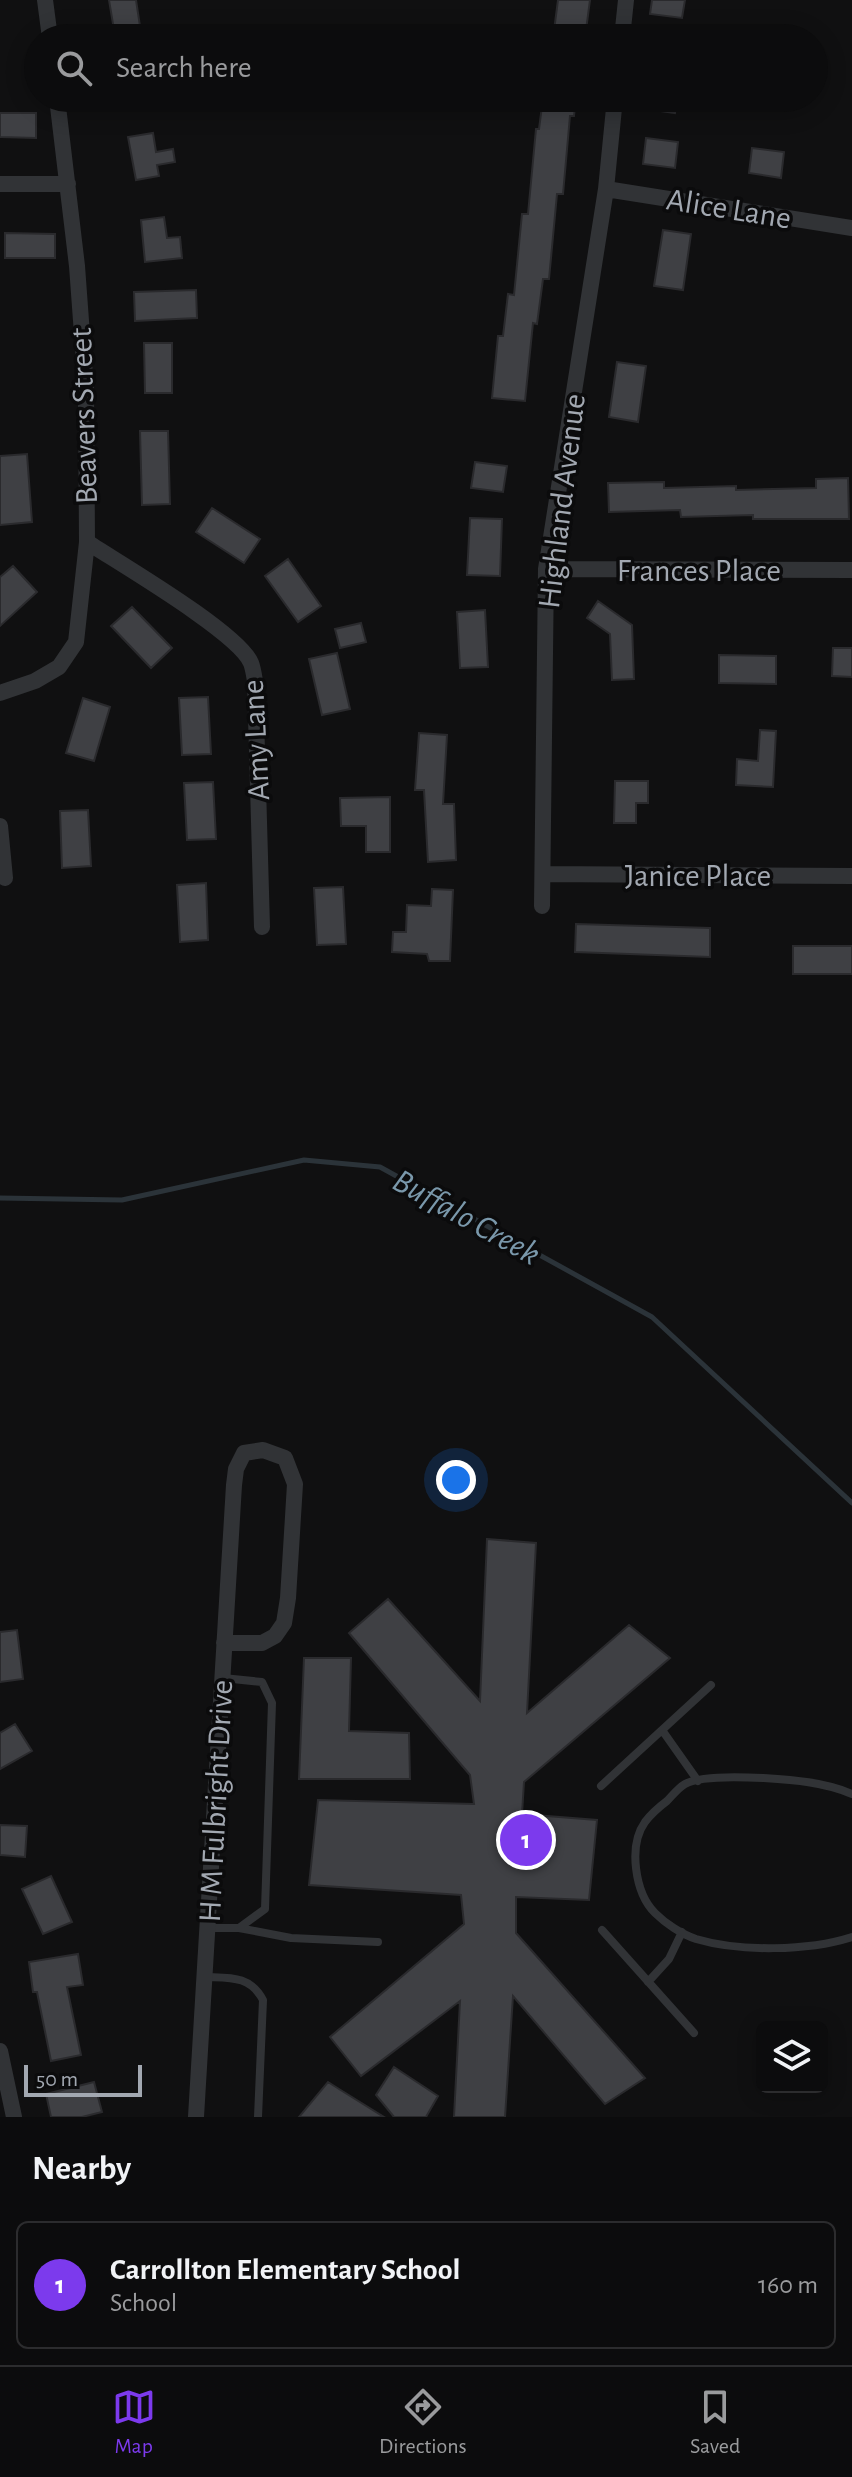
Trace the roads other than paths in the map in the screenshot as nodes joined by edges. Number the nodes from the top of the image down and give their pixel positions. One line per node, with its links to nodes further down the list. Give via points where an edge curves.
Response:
1 (45, 0): 3 (street)
2 (626, 0): 4 (street)
3 (48, 24)
4 (623, 24)
5 (59, 112): 8 (street, Beavers Street)
6 (614, 112): 9 (street, Highland Avenue)
7 (0, 184): 8 (street)
8 (68, 184): 11 (street, Beavers Street, via 86,389)
9 (606, 189): 10 (street, Alice Lane); 12 (street, Highland Avenue)
10 (852, 228)
11 (87, 542): 14 (street, Beavers Street, via 76,642 59,667); 20 (street, Amy Lane, via 212,624 250,661 255,681)
12 (546, 569): 13 (street, Frances Place); 16 (street, Highland Avenue)
13 (852, 570)
14 (1, 693)
15 (0, 826): 18 (street)
16 (543, 874): 17 (street, Janice Place); 19 (street, Highland Avenue)
17 (852, 876)
18 (5, 878)
19 (542, 906)
20 (262, 927)
21 (224, 1643): 21 (street, H M Fulbright Drive, via 236,1469 244,1453 263,1450 285,1458 295,1484 284,1623 262,1643); 22 (street, H M Fulbright Drive)
22 (222, 1678): 28 (street, H M Fulbright Drive); 29 (lane, via 262,1682 272,1703 265,1909)
23 (711, 1685): 24 (lane)
24 (662, 1730): 25 (lane); 26 (lane)
25 (698, 1781): 27 (lane, via 775,1779); 31 (lane, via 685,1784 654,1813 637,1845 642,1895 654,1912)
26 (601, 1786)
27 (852, 1794)
28 (207, 1928): 29 (lane); 34 (street, H M Fulbright Drive)
29 (239, 1928): 33 (lane, via 291,1938)
30 (602, 1930): 35 (lane)
31 (682, 1932): 32 (lane, via 755,1948); 35 (lane, via 669,1959)
32 (852, 1937)
33 (378, 1942)
34 (204, 1977): 39 (street, H M Fulbright Drive); 40 (lane, via 249,1982 263,2000)
35 (648, 1982): 36 (lane)
36 (694, 2033)
37 (0, 2051): 38 (street)
38 (14, 2117)
39 (196, 2117)
40 (258, 2117)

